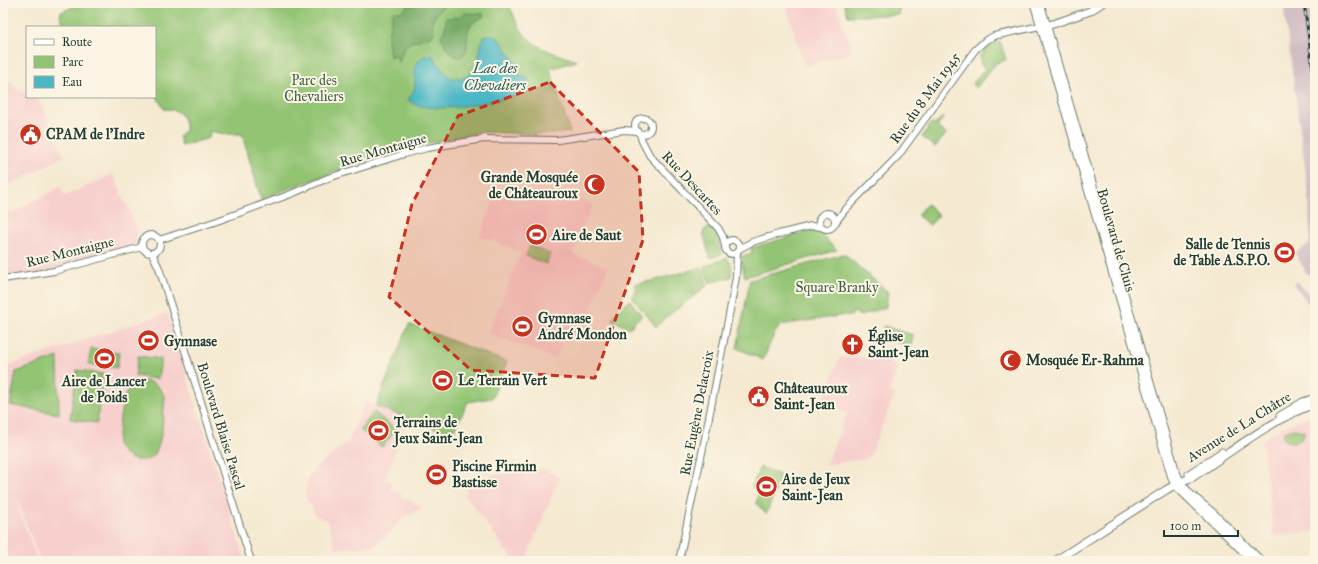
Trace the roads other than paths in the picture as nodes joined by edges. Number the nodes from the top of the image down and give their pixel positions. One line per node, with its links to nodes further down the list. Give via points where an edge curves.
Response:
1 (1034, 3): 4 (main road, Boulevard de Cluis)
2 (1040, 3): 4 (main road, Boulevard de Cluis)
3 (1102, 3): 4 (main road, via 1090,11)
4 (1043, 26): 10 (street, Rue du 8 Mai 1945, via 994,36 982,43 898,156); 31 (main road, Boulevard de Cluis, via 1156,425)
5 (635, 123): 6 (street, Rue Montaigne); 7 (street); 8 (street, via 640,118 648,119 652,126)
6 (624, 130): 7 (street, Rue Montaigne); 17 (street, Rue Montaigne, via 558,140 484,140 404,154 328,178 217,221)
7 (638, 132): 8 (street); 9 (street, Rue Descartes)
8 (648, 132): 9 (street, Rue Descartes)
9 (645, 149): 16 (street, Rue Descartes)
10 (844, 211): 11 (street, Rue du 8 Mai 1945); 13 (street, Rue du 8 Mai 1945)
11 (832, 215): 12 (street, via 824,214); 13 (street)
12 (820, 219): 14 (street); 15 (street)
13 (835, 223): 15 (street, via 830,228 825,229)
14 (811, 226): 15 (street); 19 (street)
15 (822, 226)
16 (722, 233): 18 (street, Rue Descartes); 20 (street, Rue Descartes)
17 (159, 240): 21 (street, via 154,236 148,236 144,239); 23 (street, via 158,249)
18 (734, 241): 19 (street); 20 (street, via 728,242); 22 (street, via 738,244)
19 (752, 242): 22 (street)
20 (725, 246): 24 (street)
21 (142, 247): 23 (street); 26 (street, Rue Montaigne, via 54,271)
22 (738, 250): 24 (street); 25 (street, Rue Eugène Delacroix)
23 (152, 253): 32 (street, Boulevard Blaise Pascal)
24 (730, 254): 25 (street)
25 (737, 270): 33 (street, Rue Eugène Delacroix)
26 (3, 279)
27 (1315, 398): 29 (main road, Avenue de La Châtre, via 1302,402)
28 (1315, 404): 30 (main road, Avenue de La Châtre)
29 (1282, 414): 30 (main road); 31 (main road, Avenue de La Châtre)
30 (1254, 435): 31 (main road, Avenue de La Châtre, via 1193,477)
31 (1177, 484): 34 (main road, Avenue de La Châtre); 35 (main road); 36 (main road)
32 (251, 561)
33 (679, 561)
34 (1055, 561)
35 (1253, 561)
36 (1261, 561)

